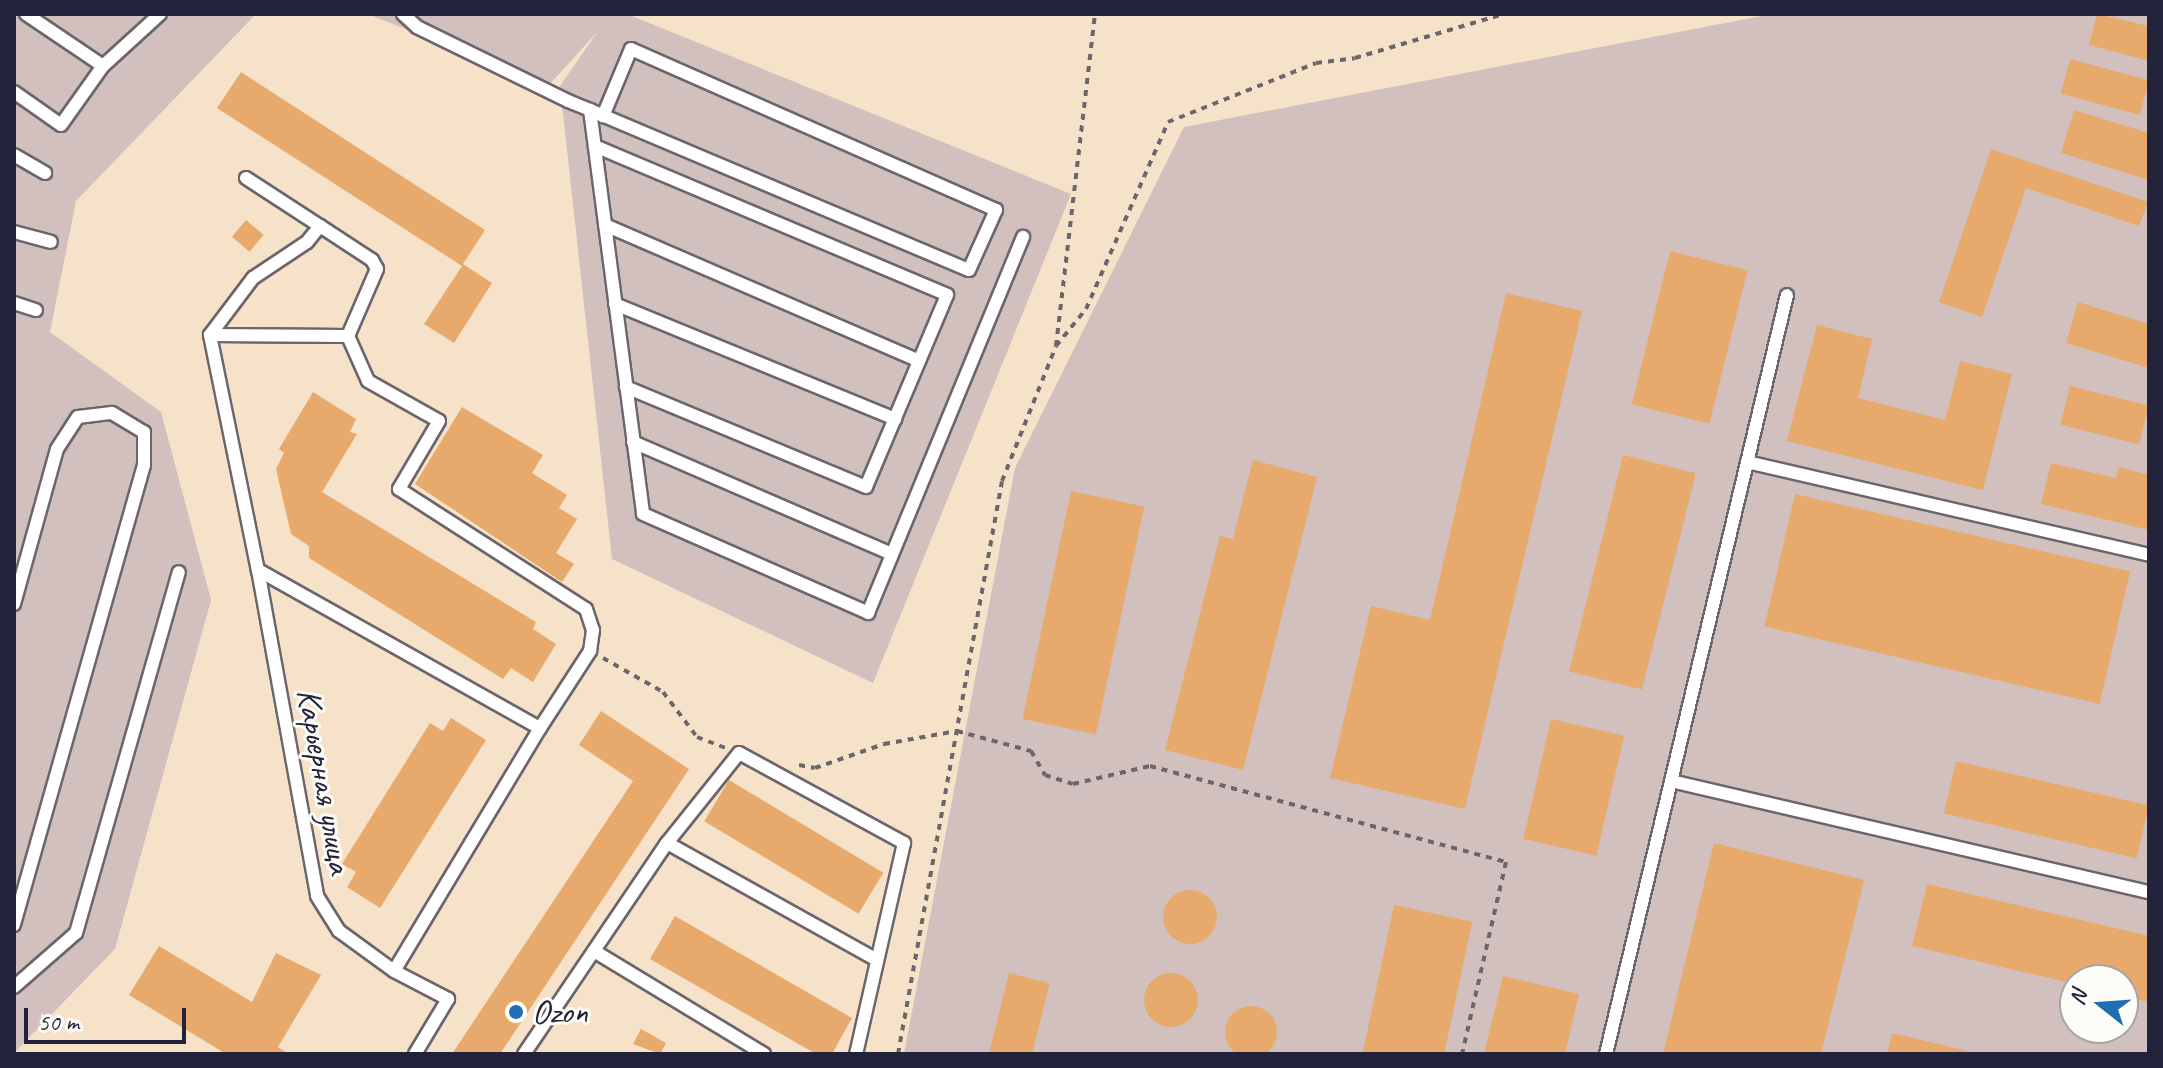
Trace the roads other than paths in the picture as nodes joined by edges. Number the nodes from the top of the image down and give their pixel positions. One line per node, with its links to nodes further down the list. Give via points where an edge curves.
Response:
1 (26, 14): 4 (lane)
2 (159, 14): 4 (lane)
3 (403, 14): 6 (lane, via 417,27)
4 (103, 66): 5 (lane, via 61,125)
5 (14, 92)
6 (590, 110): 7 (lane); 8 (lane)
7 (603, 116): 7 (lane, via 969,270 996,210 631,49)
8 (595, 146): 12 (lane); 23 (lane, via 947,295)
9 (14, 155): 10 (lane)
10 (45, 173)
11 (246, 178): 13 (lane)
12 (605, 225): 19 (lane); 23 (lane)
13 (320, 226): 21 (lane, via 307,242 253,278); 22 (lane, via 372,260 377,269)
14 (14, 232): 16 (lane)
15 (1023, 237): 28 (lane)
16 (51, 242)
17 (1787, 295): 27 (lane)
18 (14, 303): 20 (lane)
19 (615, 304): 24 (lane); 25 (lane)
20 (36, 310)
21 (210, 335): 22 (lane); 30 (lane, Карьерная улица)
22 (348, 336): 33 (lane, via 368,381 439,421 399,489 586,609 593,630 590,651)
23 (919, 361): 25 (lane)
24 (626, 387): 25 (lane, via 866,487); 26 (lane)
25 (895, 419)
26 (633, 442): 28 (lane); 28 (lane, via 643,514 868,613)
27 (1747, 462): 29 (lane); 34 (lane)
28 (892, 554)
29 (2149, 555)
30 (258, 570): 33 (lane); 40 (lane, Карьерная улица, via 317,896 339,931)
31 (179, 572): 41 (lane, via 76,933)
32 (14, 604): 37 (lane, via 57,449 78,417 112,413 144,432 144,465)
33 (540, 728): 40 (lane)
34 (1671, 781): 36 (lane); 46 (lane)
35 (667, 843): 38 (lane); 39 (lane); 39 (lane, via 739,753 904,843)
36 (2149, 892)
37 (14, 925)
38 (594, 951): 43 (lane); 44 (lane)
39 (875, 959): 45 (lane)
40 (394, 971): 42 (lane, Карьерная улица, via 448,999)
41 (14, 987)
42 (415, 1054)
43 (524, 1054)
44 (764, 1054)
45 (856, 1054)
46 (1606, 1054)

